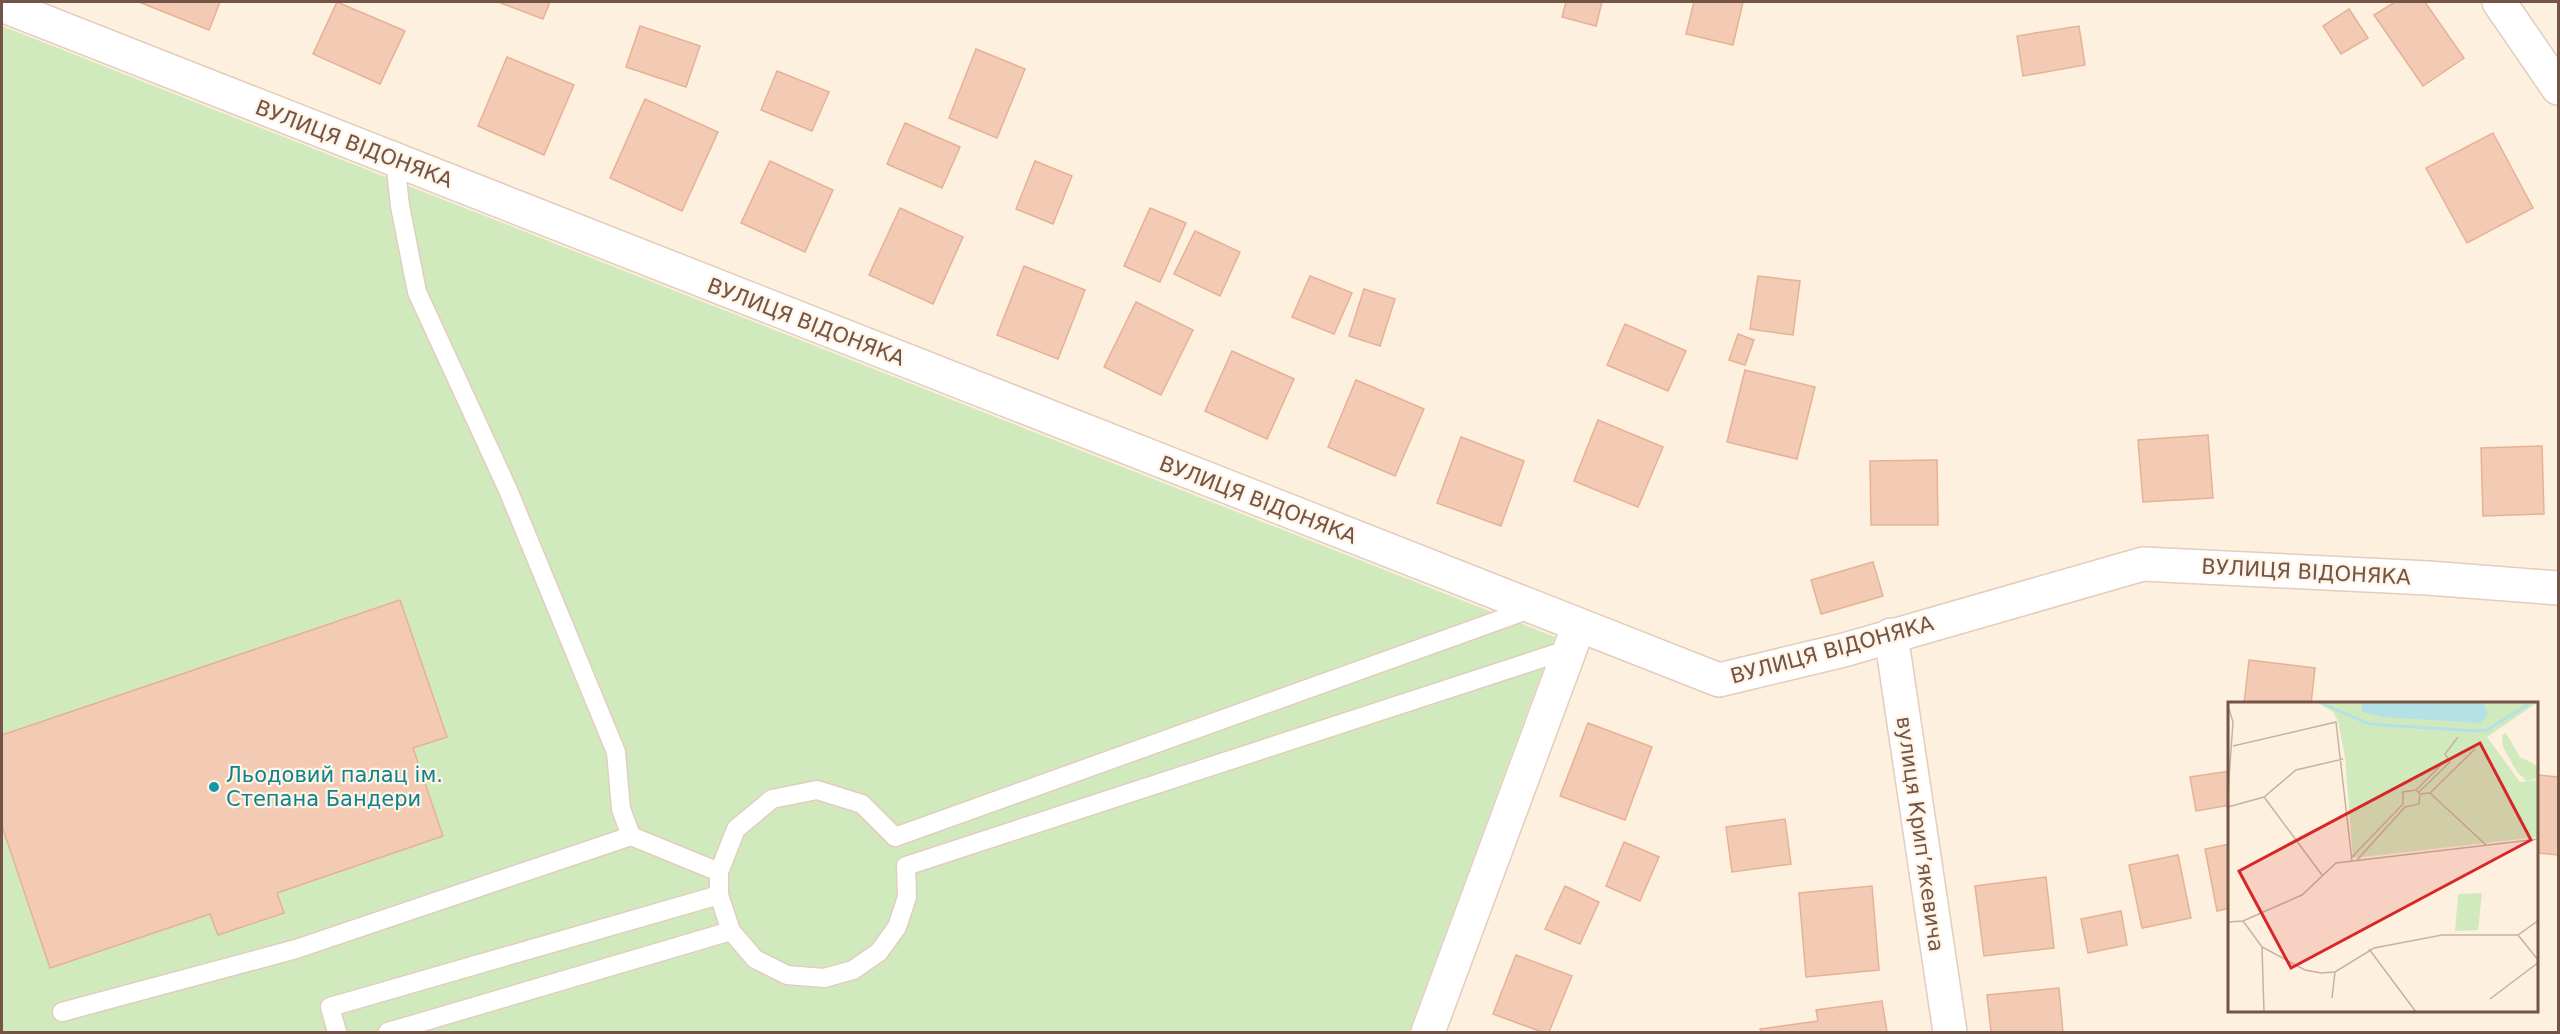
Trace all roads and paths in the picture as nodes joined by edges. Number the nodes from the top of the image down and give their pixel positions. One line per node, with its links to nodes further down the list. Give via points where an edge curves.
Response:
1 (2499, 2): 3 (street)
2 (2, 5): 4 (street, ВУЛИЦЯ ВІДОНЯКА)
3 (2559, 88)
4 (395, 160): 6 (street, ВУЛИЦЯ ВІДОНЯКА); 9 (lane, via 417,292 508,490 616,752 621,809)
5 (2559, 588): 7 (street, ВУЛИЦЯ ВІДОНЯКА, via 2143,564)
6 (1533, 608): 8 (street, ВУЛИЦЯ ВІДОНЯКА); 10 (lane, via 895,837 862,804 818,790 772,799 736,829)
7 (1891, 635): 8 (street, ВУЛИЦЯ ВІДОНЯКА, via 1719,680); 17 (street, вулиця Крипʼякевича)
8 (1574, 637): 12 (lane, via 906,866 907,897 897,927 879,952 853,970 824,978 787,975 755,959); 16 (street)
9 (631, 836): 10 (lane); 13 (lane, via 296,949)
10 (719, 872): 11 (lane)
11 (719, 895): 12 (lane); 14 (lane, via 330,1007)
12 (731, 931): 15 (lane)
13 (62, 1012)
14 (337, 1032)
15 (388, 1032)
16 (1428, 1032)
17 (1950, 1032)

